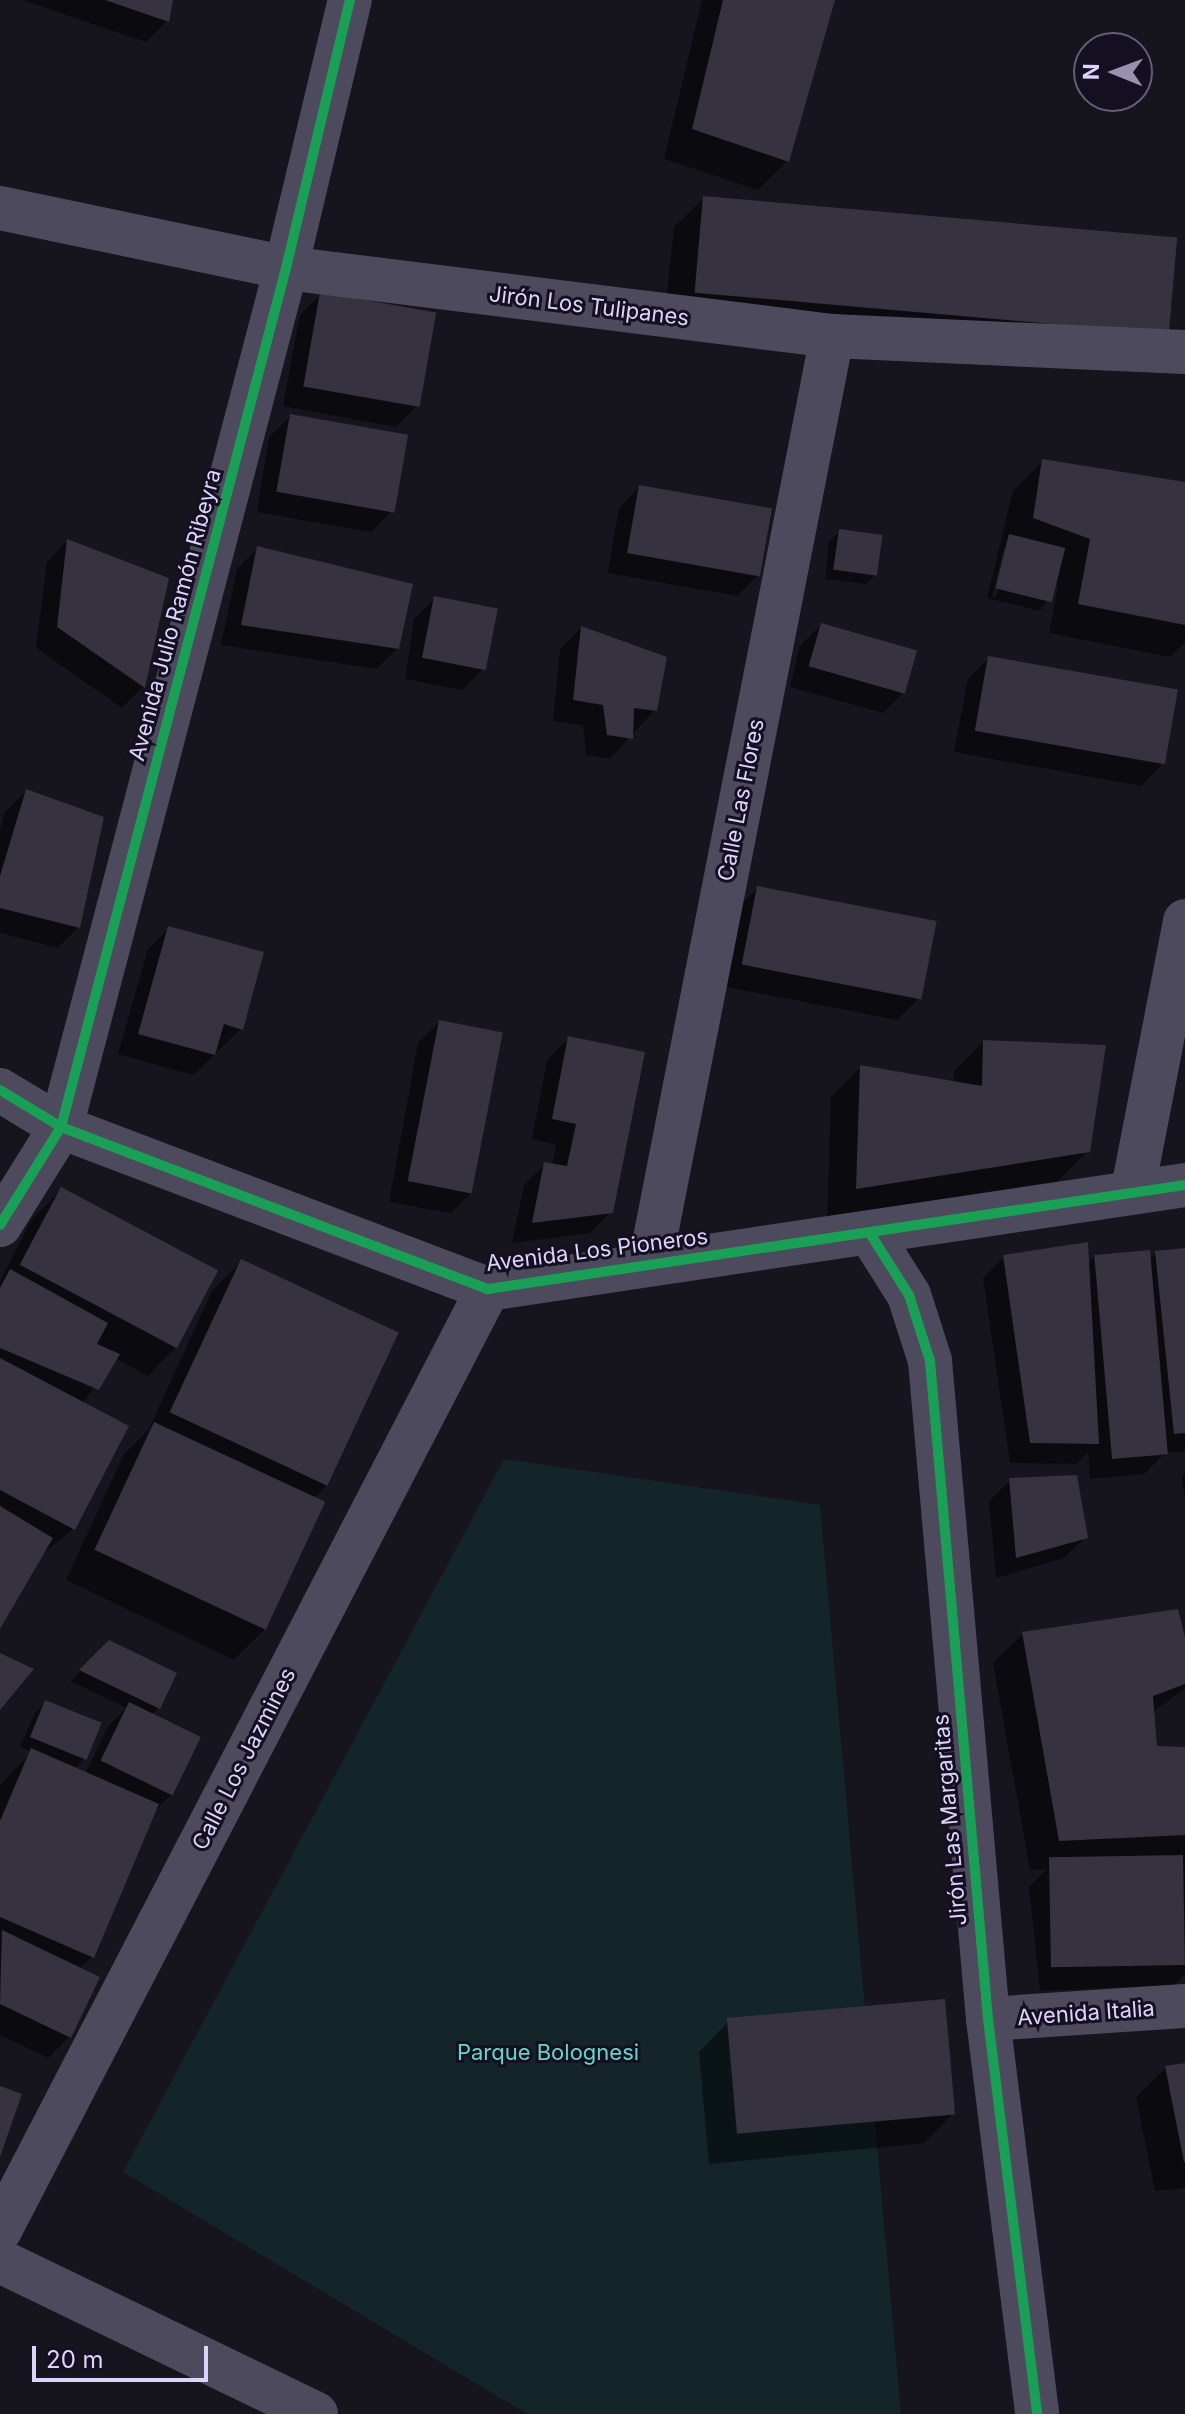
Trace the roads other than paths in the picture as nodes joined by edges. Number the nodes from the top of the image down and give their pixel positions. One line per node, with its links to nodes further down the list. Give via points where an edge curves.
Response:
1 (350, 0): 3 (street, Avenida Julio Ramón Ribeyra)
2 (0, 208): 3 (street, Jirón Los Tulipanes)
3 (286, 268): 4 (street, Jirón Los Tulipanes); 8 (street, Avenida Julio Ramón Ribeyra)
4 (832, 336): 5 (street, Jirón Los Tulipanes); 13 (street, Calle Las Flores)
5 (1185, 352)
6 (1185, 921): 10 (street)
7 (0, 1090): 8 (street, Avenida Los Pioneros)
8 (61, 1127): 11 (street, Avenida Julio Ramón Ribeyra); 14 (street, Avenida Los Pioneros)
9 (1185, 1185): 10 (street, Avenida Los Pioneros)
10 (1133, 1189): 12 (street, Avenida Los Pioneros)
11 (0, 1225)
12 (871, 1235): 13 (street, Avenida Los Pioneros); 16 (street, Jirón Las Margaritas, via 909,1295 930,1361)
13 (650, 1264): 14 (street, Avenida Los Pioneros)
14 (488, 1289): 17 (street, Calle Los Jazmines)
15 (1185, 2006): 16 (street, Avenida Italia)
16 (988, 2019): 20 (street, Jirón Las Margaritas)
17 (0, 2230)
18 (0, 2261): 19 (street)
19 (316, 2414)
20 (1037, 2414)

